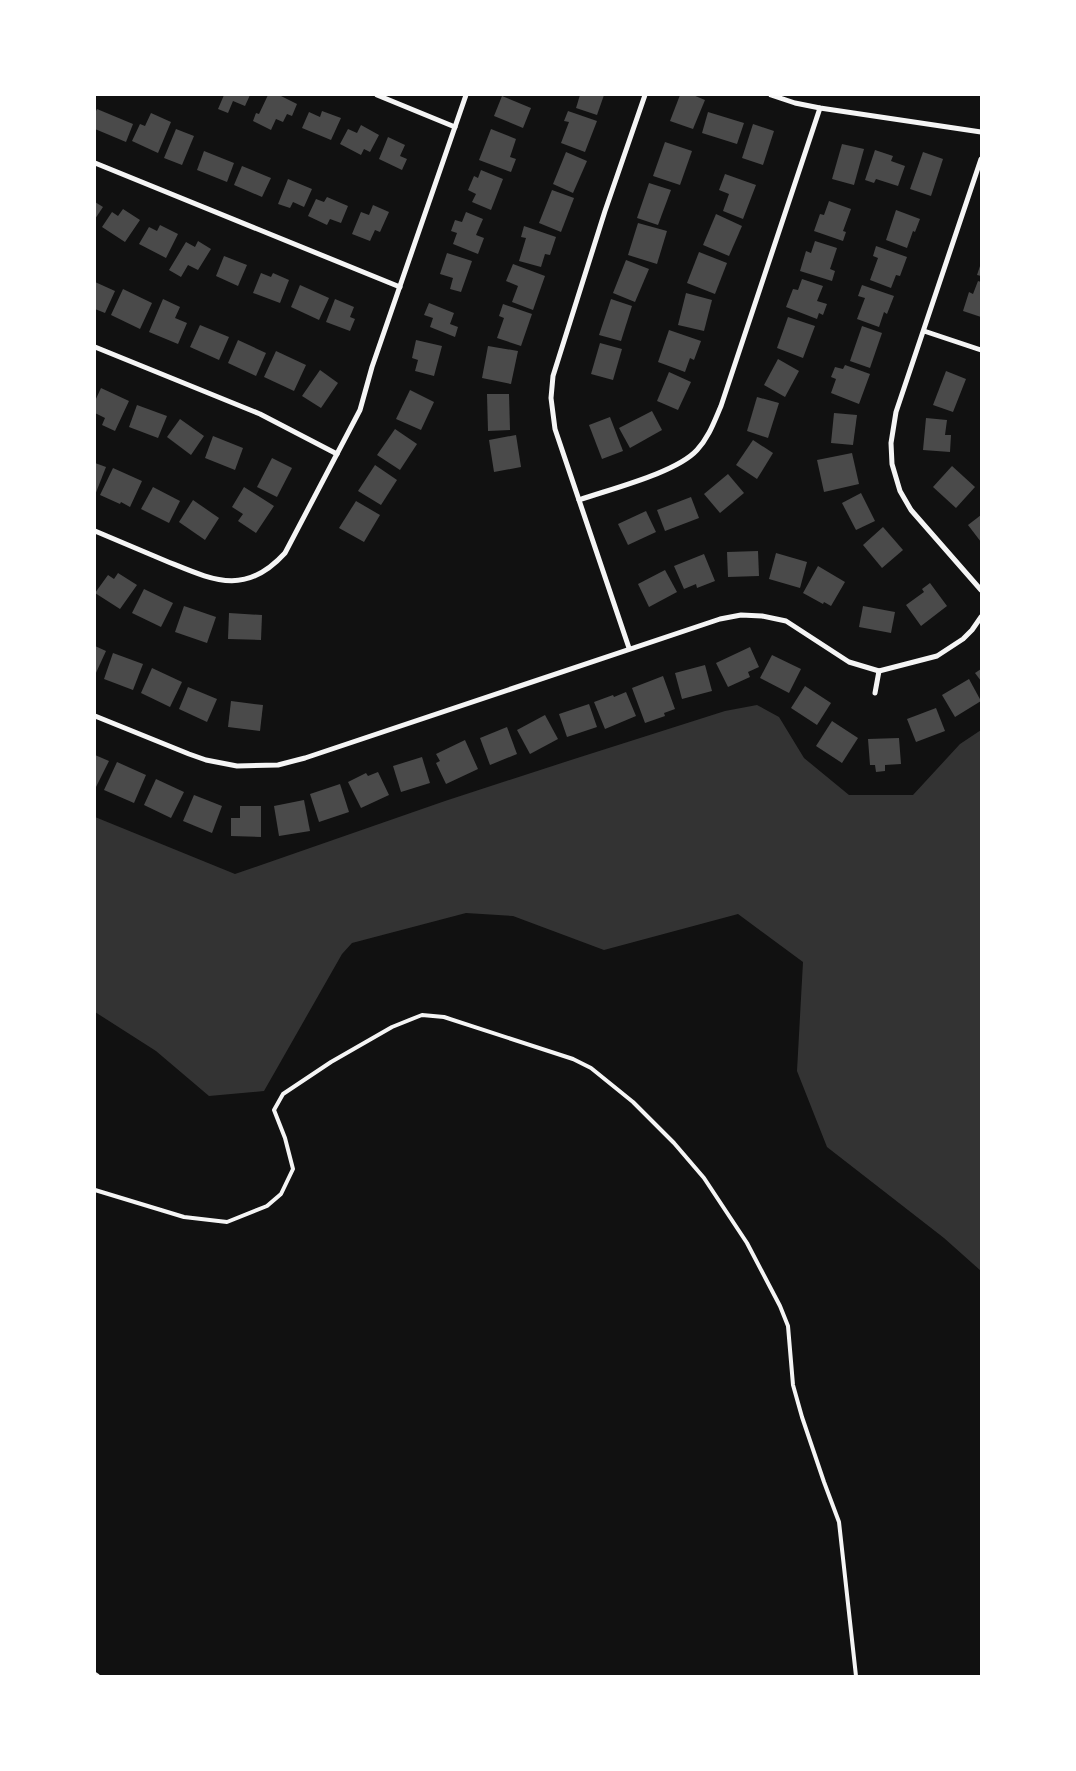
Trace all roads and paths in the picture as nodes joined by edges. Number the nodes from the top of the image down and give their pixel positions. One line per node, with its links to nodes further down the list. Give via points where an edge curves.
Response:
1 (377, 95): 6 (street)
2 (466, 95): 6 (street)
3 (645, 95): 15 (street, via 553,376 551,398 555,429)
4 (771, 95): 5 (street)
5 (820, 108): 7 (street); 15 (street, via 709,434 696,451 672,468)
6 (455, 127): 10 (street)
7 (981, 132)
8 (981, 159): 11 (street)
9 (95, 163): 10 (street)
10 (400, 287): 14 (street, via 363,402)
11 (924, 331): 13 (street); 17 (street, via 896,412 891,443 892,464 900,491 911,510)
12 (95, 347): 14 (street, via 260,414)
13 (981, 350)
14 (337, 454): 16 (street, via 285,553 262,573 240,580 217,580 201,575)
15 (579, 500): 19 (street)
16 (95, 531)
17 (981, 590)
18 (981, 617): 20 (street, via 963,639 937,656)
19 (629, 648): 20 (street, via 720,619 762,616 786,621 850,662); 22 (street, via 278,765 237,766 206,760)
20 (879, 671): 21 (street)
21 (875, 693)
22 (95, 716)
23 (95, 1190): 24 (lane, via 184,1218 226,1222 267,1206 281,1194 293,1169 274,1110 283,1094 392,1027 422,1015 444,1017 573,1059 591,1068 633,1102 704,1178 747,1243 780,1306 788,1326 793,1385 839,1522)
24 (856, 1676)

